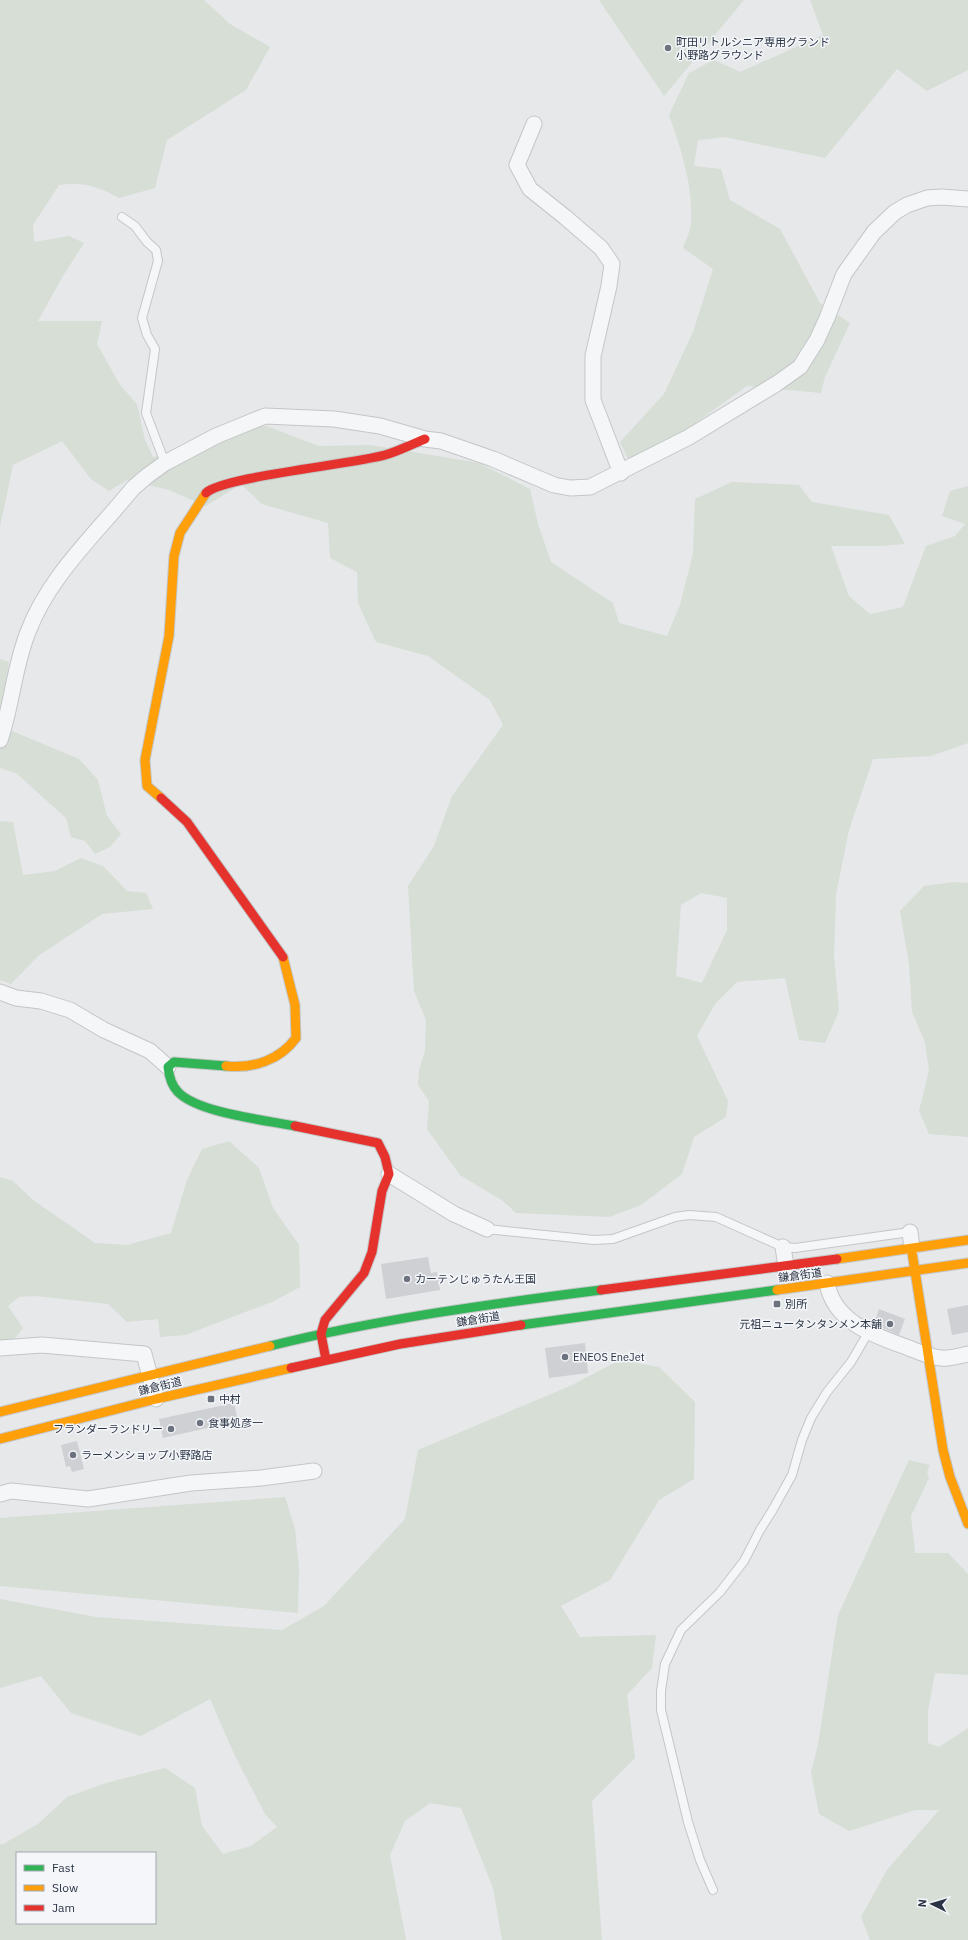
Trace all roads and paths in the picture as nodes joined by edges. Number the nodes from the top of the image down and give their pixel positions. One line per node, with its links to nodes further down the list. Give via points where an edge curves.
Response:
1 (534, 124): 6 (street, via 518,165 530,189 601,248 612,264 593,356 593,400)
2 (968, 199): 6 (street, via 927,198 895,212 880,224 844,274 828,318 800,367 689,437)
3 (122, 218): 5 (lane, via 135,226 156,250 158,261 142,318 155,349 146,413)
4 (425, 439): 5 (street, via 380,426 334,419 265,416 216,436); 6 (street, via 440,441 494,459 539,480 564,487 590,487); 9 (main road, via 385,455 216,487 208,491 199,502 180,533 174,556 169,636 144,760 147,786 187,822 285,960 296,1020 296,1038 280,1055 267,1061 232,1067 174,1062)
5 (165, 463): 7 (street, via 133,488 53,582 28,631 17,665)
6 (621, 473)
7 (0, 740)
8 (0, 992): 9 (street, via 70,1010 104,1030 150,1051)
9 (168, 1067): 10 (main road, via 168,1080 176,1091 189,1100 214,1110 378,1143)
10 (389, 1174): 11 (street, via 454,1214); 21 (main road, via 382,1191 369,1264 357,1284 325,1320)
11 (487, 1229): 14 (lane, via 594,1240 612,1239 675,1217 690,1215 716,1217)
12 (910, 1232): 14 (lane, via 795,1248); 15 (street)
13 (968, 1240): 15 (main road, 鎌倉街道)
14 (783, 1247): 17 (street)
15 (912, 1248): 17 (main road, 鎌倉街道); 18 (main road)
16 (968, 1263): 18 (main road, 鎌倉街道)
17 (786, 1266): 21 (main road, 鎌倉街道, via 500,1303)
18 (915, 1270): 19 (main road, 鎌倉街道); 23 (main road)
19 (827, 1283): 20 (street, via 831,1297 850,1322); 25 (main road, 鎌倉街道, via 502,1328 400,1344)
20 (868, 1332): 23 (street); 33 (lane, via 851,1362 827,1392 811,1418 792,1475 744,1561 720,1592 681,1630 665,1664 661,1710 688,1822)
21 (321, 1334): 25 (main road); 26 (main road, 鎌倉街道)
22 (0, 1348): 26 (street, via 42,1345 144,1354)
23 (928, 1354): 24 (street, via 940,1358); 32 (main road, via 943,1450)
24 (968, 1354)
25 (326, 1360): 27 (main road, 鎌倉街道)
26 (150, 1375): 27 (street); 28 (main road, 鎌倉街道)
27 (156, 1399): 29 (main road, 鎌倉街道)
28 (0, 1412)
29 (0, 1440)
30 (314, 1471): 31 (street, via 191,1483 88,1499 12,1490)
31 (0, 1494)
32 (968, 1524)
33 (713, 1890)

